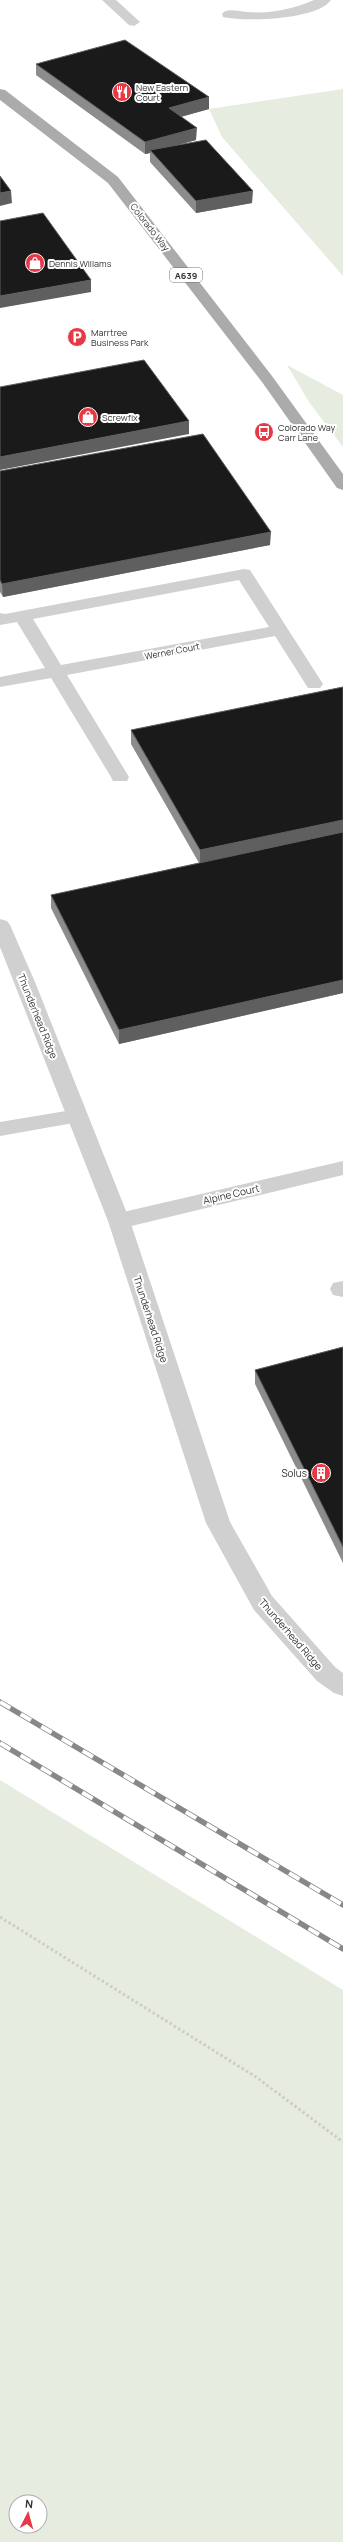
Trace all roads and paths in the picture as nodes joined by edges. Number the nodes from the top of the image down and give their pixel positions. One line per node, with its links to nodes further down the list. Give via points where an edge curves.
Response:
1 (108, 0): 4 (street)
2 (325, 0): 3 (street, via 289,14 272,17)
3 (228, 14)
4 (134, 22)
5 (0, 93): 6 (main road, Colorado Way / A639, via 113,180 267,379)
6 (343, 485)
7 (22, 616): 8 (street, via 2,620); 9 (street, via 244,574); 10 (street)
8 (0, 618)
9 (281, 630): 10 (street, Werner Court); 12 (street)
10 (56, 673): 11 (street, Werner Court); 13 (street)
11 (0, 682)
12 (314, 684)
13 (120, 777)
14 (0, 925): 15 (street, Thunderhead Ridge)
15 (78, 1116): 16 (street); 18 (street, Thunderhead Ridge)
16 (0, 1129)
17 (343, 1168): 18 (street, Alpine Court)
18 (119, 1221): 19 (street, Thunderhead Ridge, via 218,1522 263,1603 326,1674)
19 (343, 1686)
20 (0, 1917): 21 (path, via 256,2077)
21 (343, 2142)

